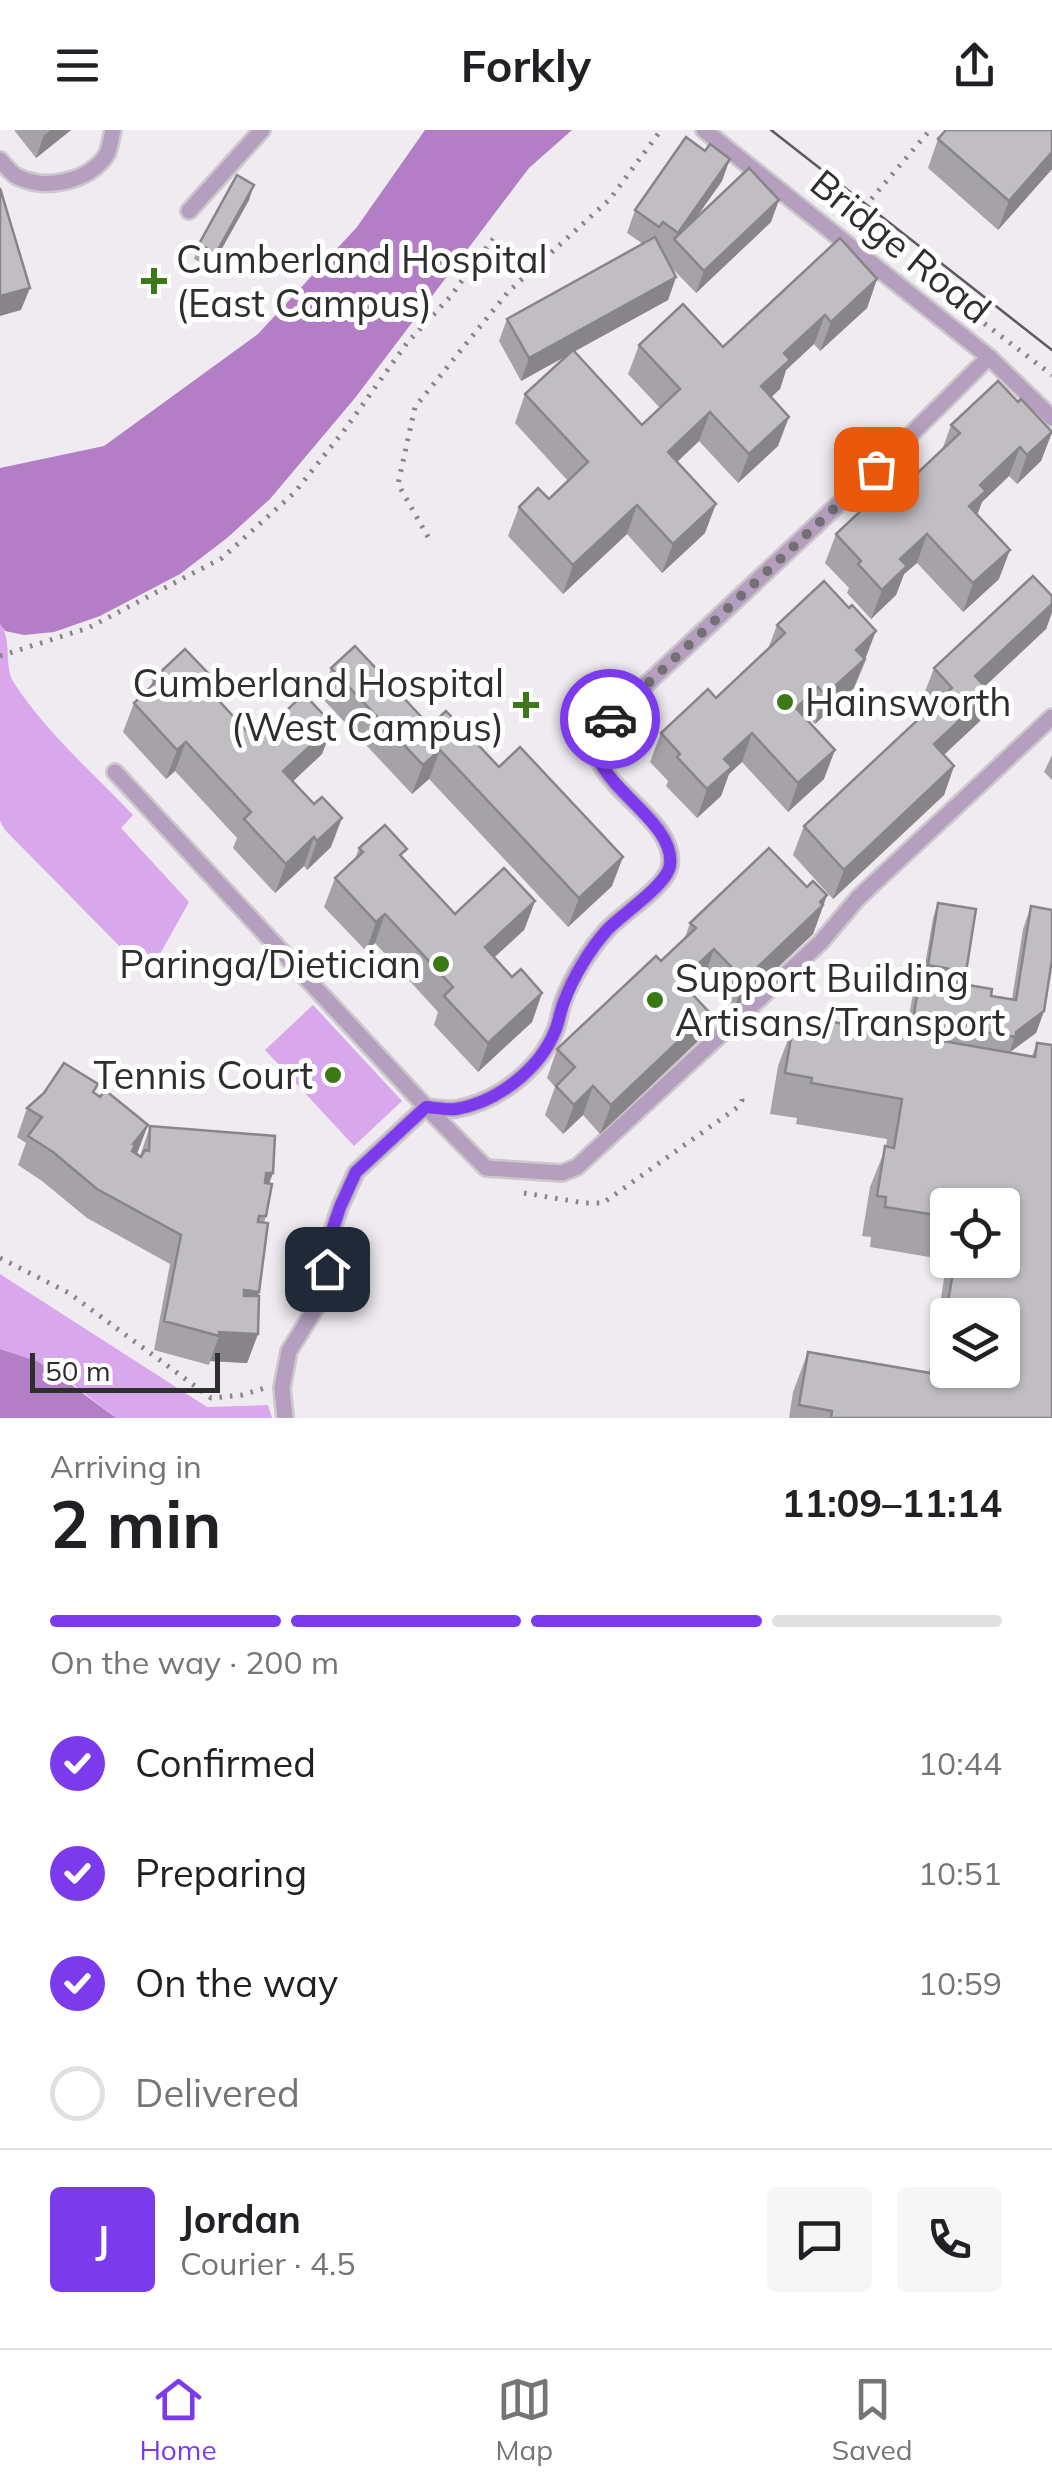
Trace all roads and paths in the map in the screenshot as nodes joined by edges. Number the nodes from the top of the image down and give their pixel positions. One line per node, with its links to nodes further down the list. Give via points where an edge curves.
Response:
1 (113, 130): 6 (lane, via 108,152 89,173 66,182 16,176)
2 (262, 130): 7 (lane)
3 (661, 130): 12 (path, via 610,198 508,292 415,407 398,484)
4 (704, 130): 9 (lane, Bridge Road)
5 (930, 130): 9 (path)
6 (0, 160)
7 (189, 210)
8 (496, 235): 13 (path, via 296,492 222,558 88,628)
9 (838, 238): 10 (lane, Bridge Road)
10 (989, 358): 11 (lane, Bridge Road); 17 (lane, via 604,724 596,750 602,768 655,825 668,844 670,867 587,957 535,1064 479,1102 453,1110)
11 (1052, 418)
12 (428, 537)
13 (0, 656)
14 (1052, 717): 17 (lane, via 577,1167 562,1173 486,1168)
15 (115, 772): 17 (lane)
16 (739, 1092): 18 (path, via 738,1107)
17 (426, 1107): 20 (lane, via 356,1172 331,1234 316,1306 288,1351)
18 (606, 1201)
19 (0, 1258): 20 (path, via 70,1293 210,1398)
20 (282, 1388): 21 (lane)
21 (286, 1418)

